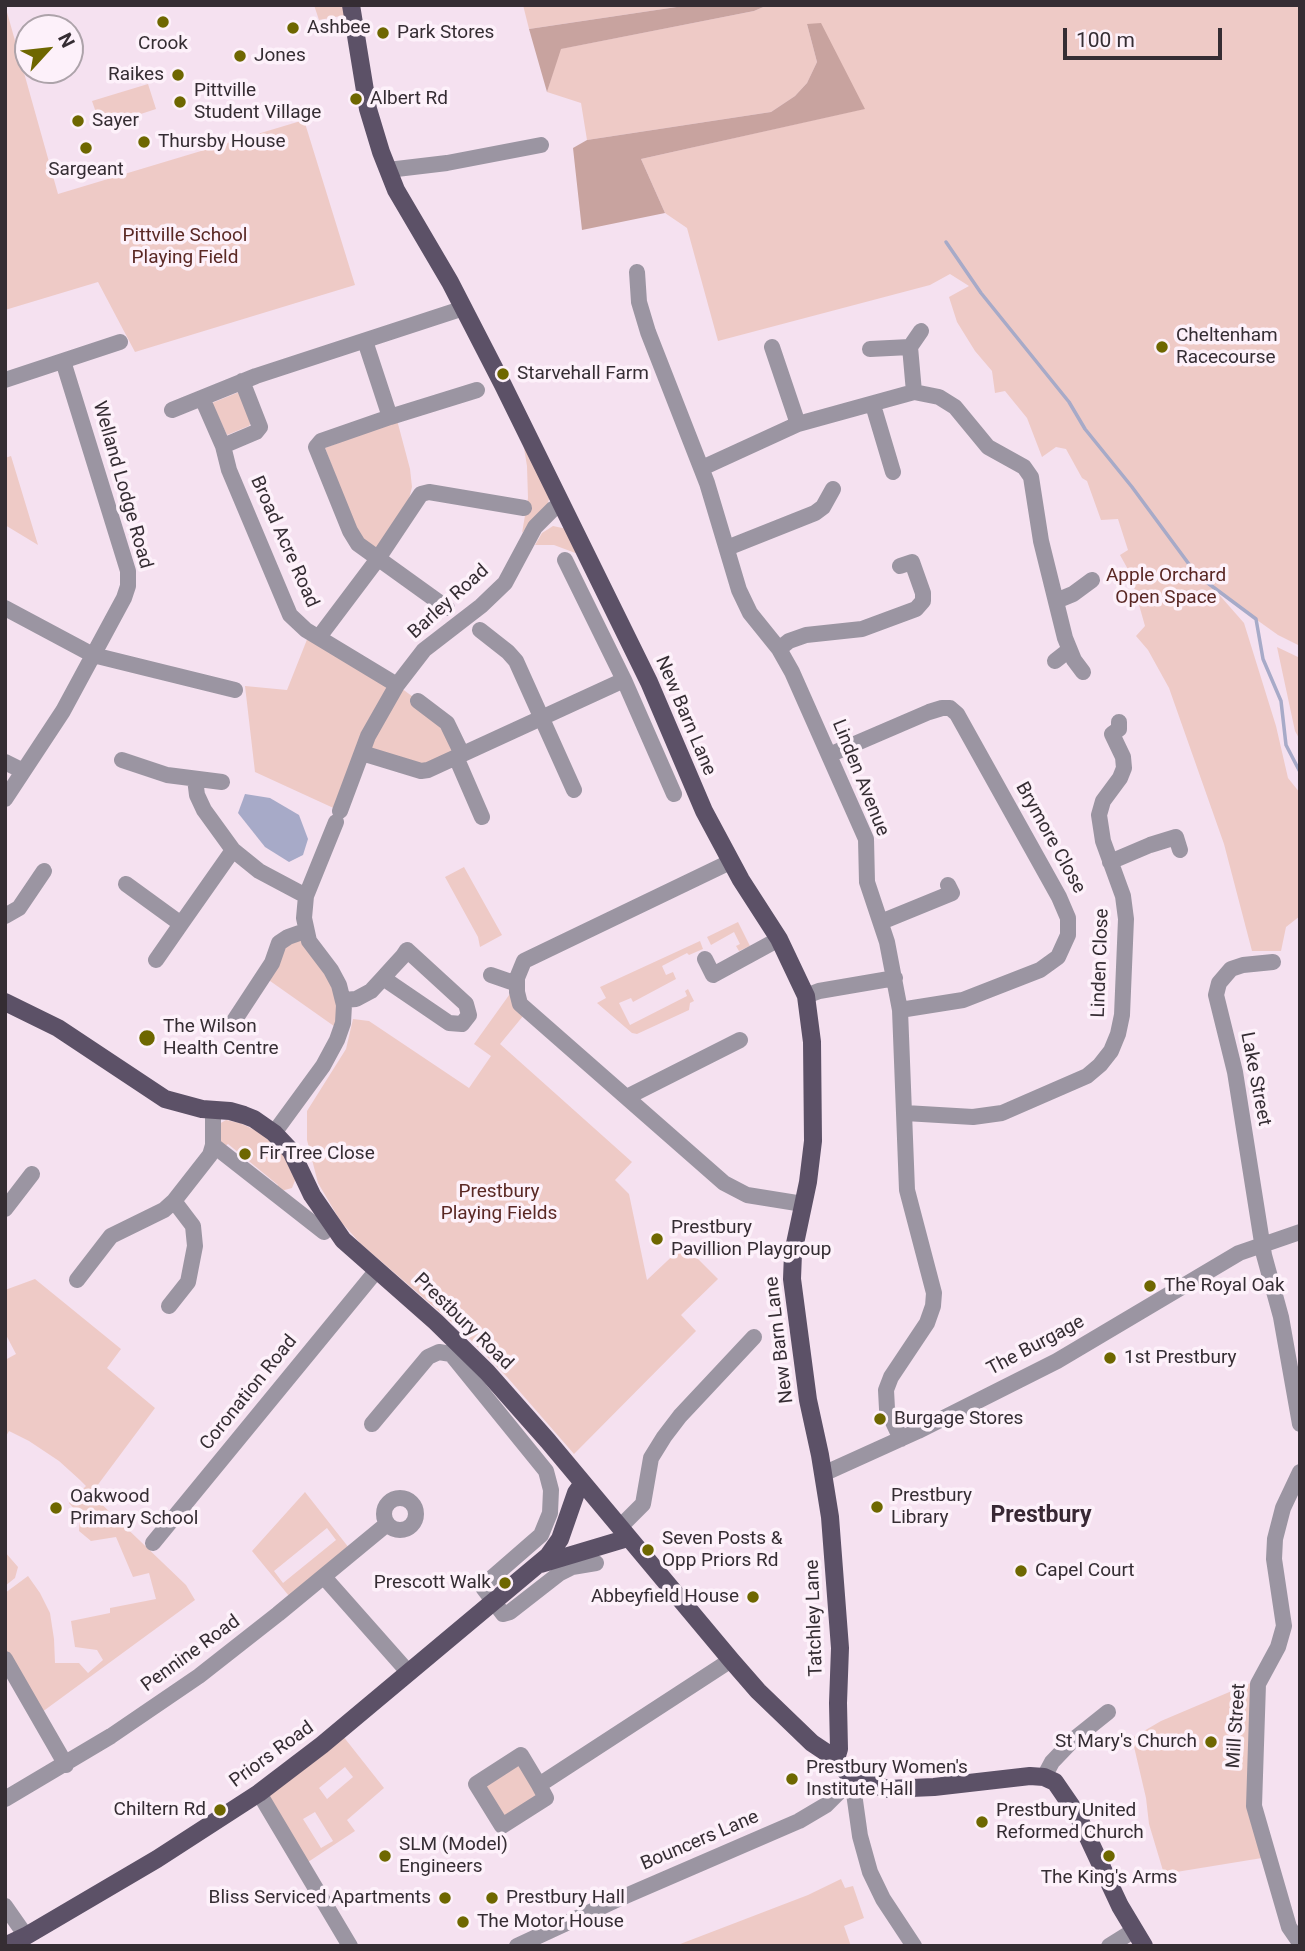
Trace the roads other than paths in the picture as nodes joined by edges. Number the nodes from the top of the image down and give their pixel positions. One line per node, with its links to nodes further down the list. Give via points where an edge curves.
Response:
1 (351, 5): 3 (main road, New Barn Lane, via 368,109)
2 (541, 145): 3 (street)
3 (388, 170): 5 (main road, New Barn Lane)
4 (636, 272): 23 (street, Linden Avenue, via 648,332)
5 (464, 308): 7 (street); 26 (main road, New Barn Lane)
6 (921, 331): 10 (street)
7 (365, 341): 14 (street); 20 (street)
8 (120, 342): 12 (street)
9 (772, 347): 21 (street)
10 (911, 347): 11 (street); 16 (street)
11 (870, 349)
12 (63, 361): 13 (street); 40 (street, Welland Lodge Road, via 129,578 124,598)
13 (5, 380)
14 (242, 381): 17 (street); 22 (street, via 260,427)
15 (477, 390): 20 (street)
16 (914, 392): 18 (street); 33 (street, via 948,401 993,451 1028,471)
17 (202, 398): 19 (street); 22 (street, Broad Acre Road)
18 (873, 405): 21 (street); 24 (street)
19 (172, 410)
20 (390, 416): 29 (street, via 321,441 316,447 352,536)
21 (798, 424): 23 (street)
22 (223, 446): 37 (street, Broad Acre Road, via 290,615)
23 (702, 468): 28 (street, Linden Avenue)
24 (893, 472)
25 (833, 489): 28 (street, via 815,513)
26 (562, 504): 44 (street, Barley Road, via 535,527 505,583 424,650); 63 (main road, New Barn Lane)
27 (524, 508): 29 (street, via 424,493 416,498)
28 (727, 548): 38 (street, Linden Avenue, via 746,607)
29 (377, 560): 35 (street); 37 (street)
30 (565, 560): 43 (street)
31 (900, 566): 38 (street, via 912,562 923,593 916,609 856,631 797,638)
32 (1092, 580): 33 (street)
33 (1056, 601): 39 (street)
34 (5, 608): 40 (street)
35 (447, 608)
36 (480, 630): 47 (street, via 516,661)
37 (319, 637): 44 (street, Broad Acre Road)
38 (779, 649): 51 (street, Linden Avenue)
39 (1069, 650): 41 (street); 42 (street)
40 (93, 655): 45 (street); 54 (street, Welland Lodge Road)
41 (1055, 661)
42 (1083, 672)
43 (624, 680): 47 (street); 58 (street)
44 (397, 685): 49 (street, Barley Road)
45 (235, 690)
46 (418, 701): 50 (street, via 447,723)
47 (542, 719): 50 (street); 57 (street)
48 (1110, 731): 64 (street, Linden Close, via 1130,767 1103,801 1099,815)
49 (362, 753): 50 (street, via 421,771); 68 (street)
50 (459, 755): 60 (street)
51 (830, 755): 70 (street, Linden Avenue, via 865,835 867,882); 84 (street, Brymore Close, via 954,702 1068,918 1068,935 1058,957 1040,970 964,1000)
52 (122, 760): 55 (street)
53 (5, 762): 54 (street)
54 (23, 771): 59 (street, Welland Lodge Road)
55 (195, 779): 56 (street); 62 (street, via 204,810)
56 (222, 782)
57 (574, 790)
58 (674, 794)
59 (5, 799)
60 (482, 817)
61 (1176, 837): 64 (street)
62 (233, 850): 68 (street, via 259,871); 71 (street)
63 (730, 862): 73 (main road, New Barn Lane); 80 (street, via 524,961)
64 (1110, 862): 89 (street, Linden Close, via 1125,908 1125,963 1121,1024 1105,1058 1087,1076 1002,1113 973,1117)
65 (44, 871): 69 (street, via 19,908)
66 (126, 884): 71 (street)
67 (952, 893): 70 (street)
68 (306, 896): 72 (street)
69 (5, 916)
70 (881, 922): 79 (street, Linden Avenue)
71 (181, 924): 75 (street)
72 (305, 931): 82 (street, via 336,977); 85 (street, via 279,943 272,963)
73 (779, 939): 74 (street, via 713,975); 81 (main road, New Barn Lane)
74 (705, 959)
75 (156, 960)
76 (1273, 962): 100 (street, Lake Street, via 1231,970 1222,978 1216,995 1235,1072)
77 (491, 975): 80 (street)
78 (383, 978): 78 (street, via 445,1021 462,1024 469,1016 466,1004 407,950); 82 (street, via 362,997)
79 (895, 978): 81 (street); 84 (street, Linden Avenue)
80 (517, 984): 87 (street, via 520,1004)
81 (806, 996): 96 (main road, New Barn Lane, via 814,1123)
82 (343, 1000): 90 (street, via 337,1040)
83 (5, 1002): 88 (main road, Prestbury Road, via 58,1028 165,1099)
84 (900, 1010): 89 (street, Linden Avenue)
85 (232, 1024)
86 (740, 1040): 87 (street)
87 (626, 1097): 96 (street, via 732,1188)
88 (213, 1110): 90 (main road, Prestbury Road, via 250,1117); 91 (street)
89 (905, 1113): 107 (street, Linden Avenue, via 909,1200 934,1293 927,1323 886,1391 887,1409)
90 (274, 1133): 93 (main road, Prestbury Road, via 290,1151)
91 (213, 1145): 94 (street); 95 (street)
92 (32, 1174): 97 (street)
93 (308, 1188): 95 (street); 101 (main road, Prestbury Road, via 343,1240)
94 (174, 1200): 102 (street, via 164,1210 111,1236); 103 (street, via 193,1226 195,1246 188,1282)
95 (286, 1202): 98 (street)
96 (803, 1204): 109 (main road, New Barn Lane, via 793,1253 793,1296)
97 (5, 1209)
98 (324, 1232)
99 (1300, 1232): 100 (street, The Burgage)
100 (1263, 1245): 106 (street); 107 (street, The Burgage, via 1212,1267 1057,1361)
101 (377, 1270): 110 (main road, Prestbury Road, via 487,1372); 113 (street, Coronation Road)
102 (77, 1280)
103 (169, 1306)
104 (754, 1337): 112 (street, via 664,1437 651,1458 643,1504)
105 (372, 1424): 117 (street, via 428,1357 447,1352 546,1471 552,1498 548,1521 541,1535 487,1582 484,1589)
106 (1300, 1424)
107 (901, 1439): 109 (street, The Burgage)
108 (1300, 1472): 132 (street, Mill Street, via 1275,1539 1284,1626 1279,1647 1258,1684 1254,1806)
109 (823, 1474): 122 (main road, Tatchley Lane, via 840,1648)
110 (583, 1483): 112 (main road, Prestbury Road); 115 (main road, Priors Road, via 560,1539)
111 (387, 1524): 116 (street, Pennine Road)
112 (624, 1532): 115 (main road, Priors Road); 119 (main road, Prestbury Road)
113 (153, 1543)
114 (596, 1563): 117 (street, via 560,1573 510,1612 503,1614)
115 (540, 1564): 117 (main road, Priors Road)
116 (324, 1577): 120 (street); 123 (street, Pennine Road, via 199,1676)
117 (494, 1602): 120 (main road, Priors Road)
118 (5, 1659): 123 (street)
119 (731, 1660): 122 (main road, Prestbury Road, via 801,1732); 126 (street)
120 (409, 1673): 127 (main road, Priors Road)
121 (1108, 1712): 124 (street, via 1073,1740)
122 (836, 1759): 125 (main road, Prestbury Road)
123 (66, 1765): 128 (street, Pennine Road)
124 (1044, 1777): 125 (main road, via 888,1789); 131 (main road, via 1055,1782 1067,1798)
125 (852, 1779): 135 (street, Bouncers Lane, via 826,1805 786,1827); 136 (street, via 870,1872)
126 (539, 1784): 126 (street, via 546,1798 502,1826 476,1784 521,1755)
127 (259, 1793): 130 (main road, Priors Road); 134 (street)
128 (5, 1799)
129 (5, 1906): 130 (street)
130 (26, 1936): 133 (main road, Priors Road)
131 (1139, 1939): 137 (street)
132 (1296, 1943)
133 (5, 1945)
134 (350, 1946)
135 (517, 1946)
136 (914, 1946)
137 (1109, 1946)

